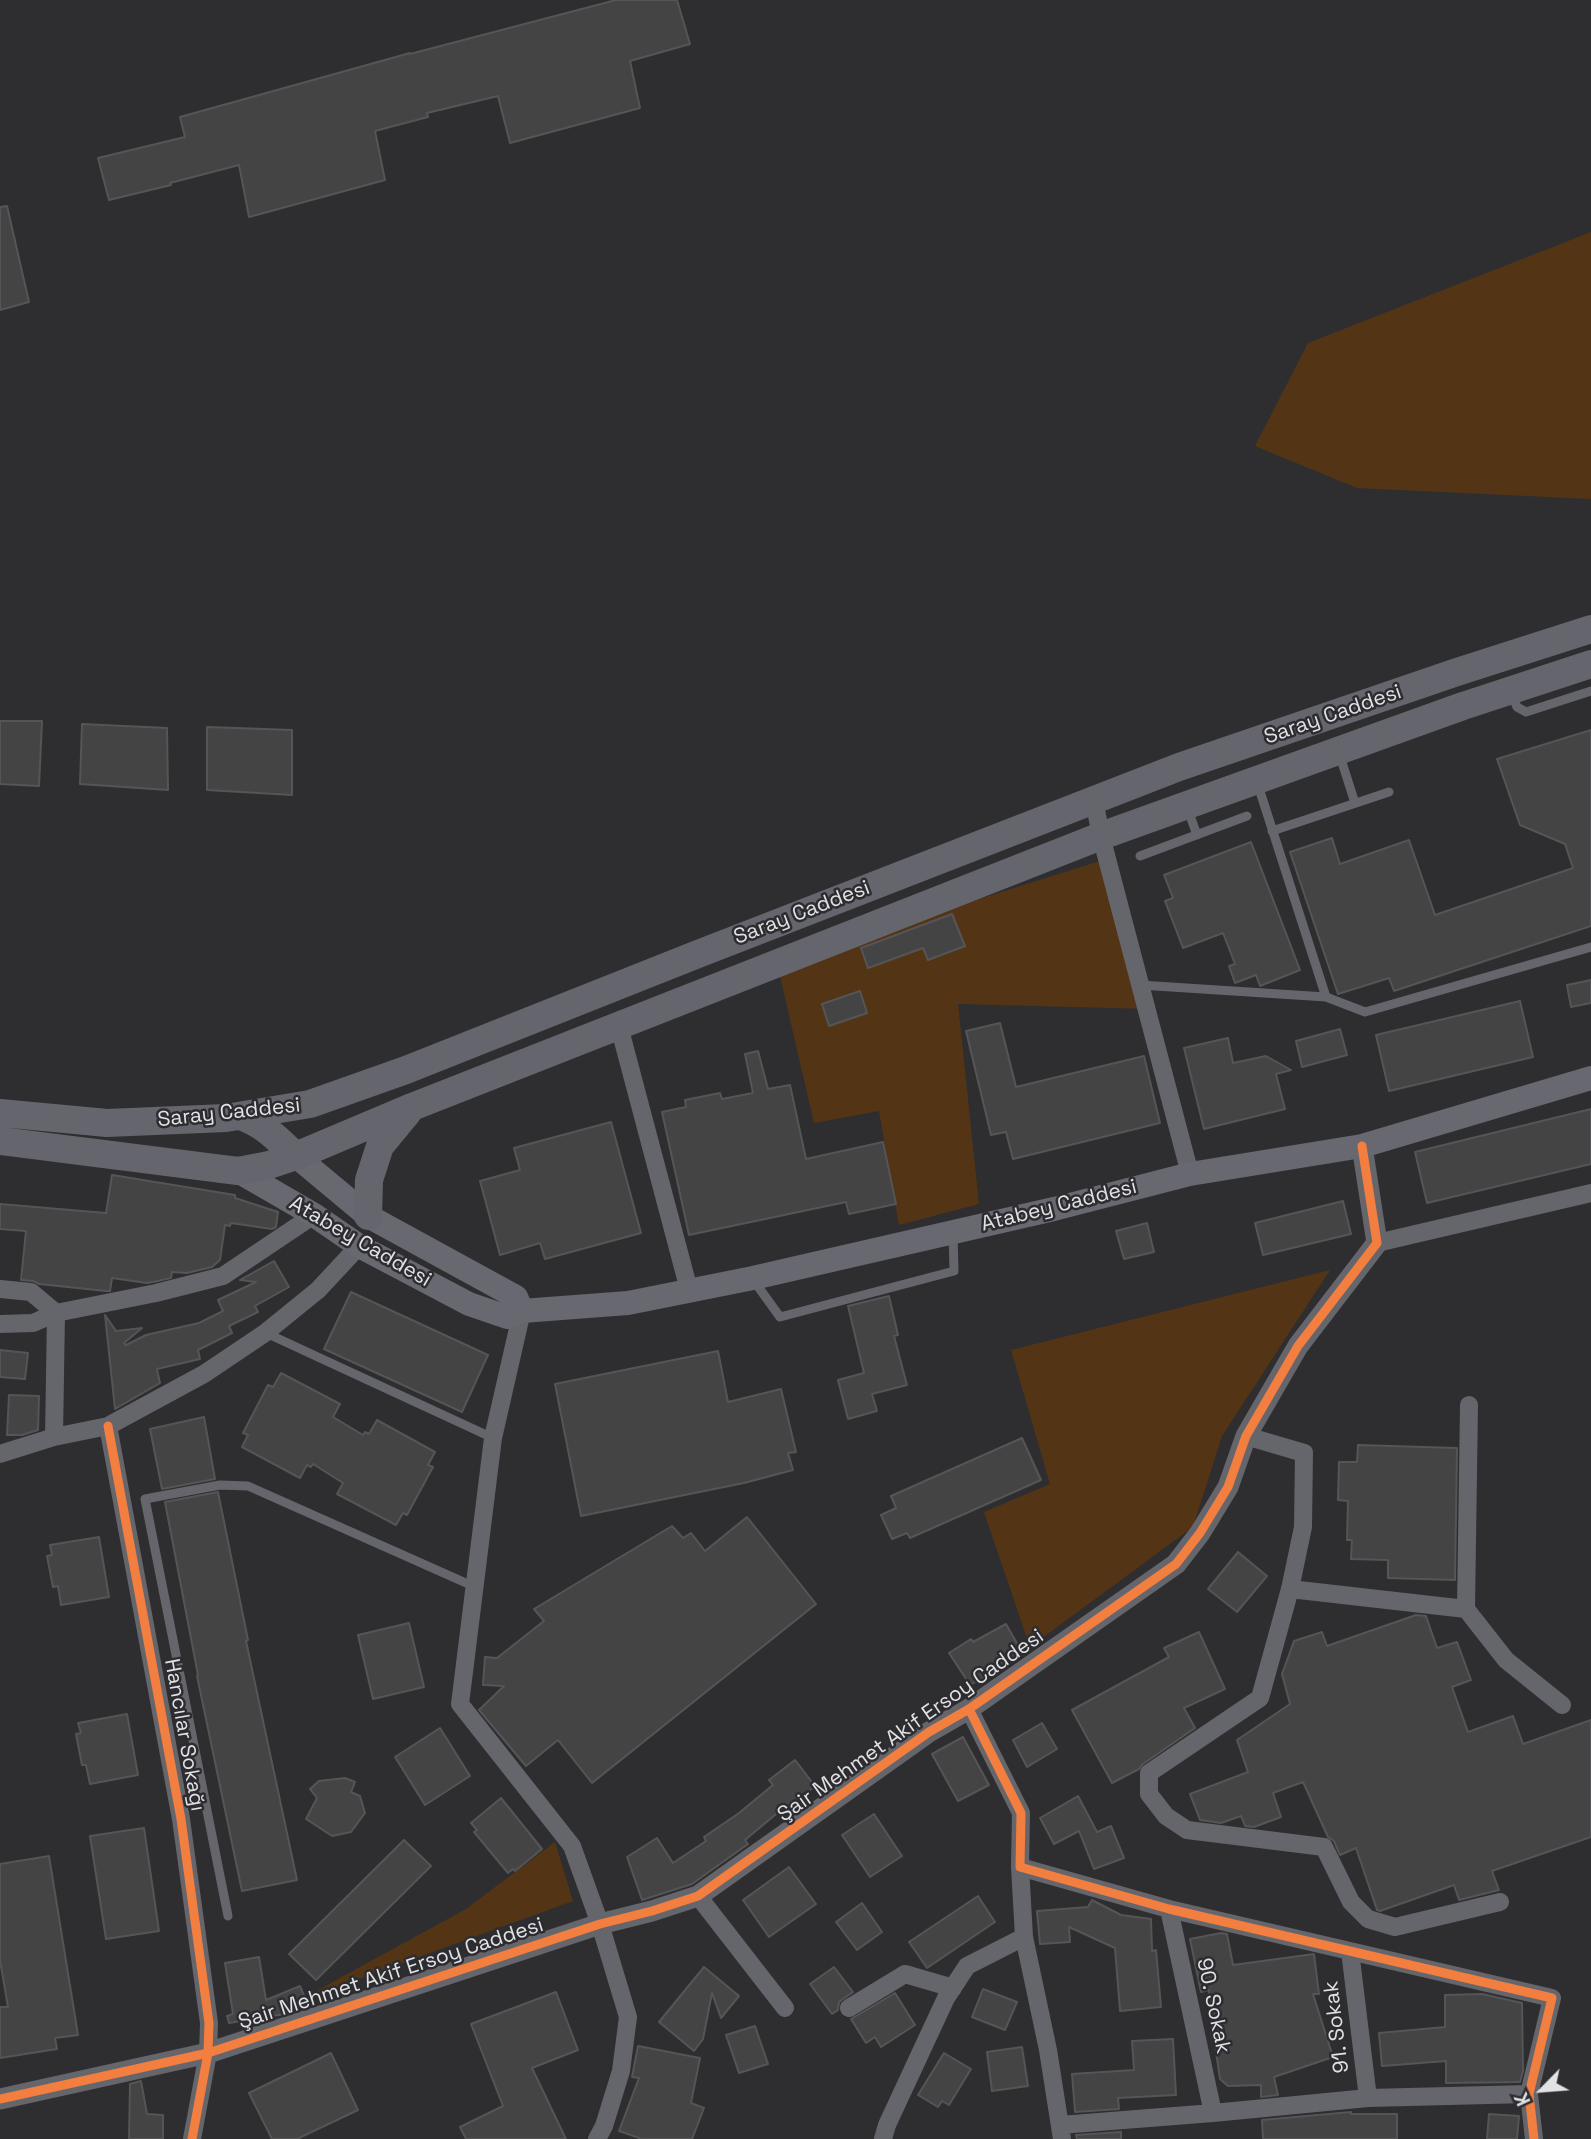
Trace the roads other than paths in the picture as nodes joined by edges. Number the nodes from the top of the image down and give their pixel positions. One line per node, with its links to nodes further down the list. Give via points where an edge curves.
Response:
1 (1591, 629): 8 (main road, Saray Caddesi)
2 (1591, 664): 3 (main road, Saray Caddesi)
3 (1510, 691): 4 (lane, via 1517,707 1526,712); 5 (main road, Saray Caddesi)
4 (1591, 691)
5 (1338, 751): 6 (main road, Saray Caddesi); 9 (lane)
6 (1256, 780): 10 (main road, Saray Caddesi); 12 (lane)
7 (1389, 792): 9 (lane)
8 (1094, 800): 14 (street); 23 (main road, Saray Caddesi, via 406,1070 310,1104)
9 (1355, 803): 12 (lane)
10 (1186, 806): 13 (lane); 14 (main road, Saray Caddesi)
11 (1247, 816): 13 (lane)
12 (1272, 831): 18 (lane)
13 (1197, 835): 15 (lane)
14 (1101, 836): 17 (street); 19 (main road, Saray Caddesi)
15 (1140, 856)
16 (1591, 947): 18 (lane, via 1365,1012)
17 (1140, 985): 18 (lane); 29 (street)
18 (1326, 997)
19 (619, 1026): 21 (main road, Saray Caddesi); 38 (street)
20 (1591, 1078): 26 (main road, Atabey Caddesi)
21 (412, 1107): 27 (main road, Saray Caddesi); 32 (main road, via 380,1146 369,1180)
22 (0, 1113): 23 (main road, Saray Caddesi, via 107,1123)
23 (233, 1117): 24 (main road, via 256,1121); 28 (main road, via 218,1126 212,1142 216,1157)
24 (268, 1129): 27 (main road); 28 (main road, via 262,1158)
25 (0, 1141): 28 (main road, Saray Caddesi)
26 (1362, 1146): 29 (main road, Atabey Caddesi); 34 (street)
27 (296, 1156): 28 (main road, Saray Caddesi); 32 (main road, Atabey Caddesi)
28 (238, 1170): 31 (main road, Atabey Caddesi)
29 (1190, 1174): 33 (main road, Atabey Caddesi)
30 (1591, 1193): 34 (street)
31 (314, 1215): 35 (main road, Atabey Caddesi); 40 (street, via 223,1276)
32 (369, 1216): 39 (main road, Atabey Caddesi, via 516,1297)
33 (953, 1232): 36 (main road, Atabey Caddesi); 36 (lane, via 954,1271 780,1317)
34 (1377, 1243): 45 (street, Şair Mehmet Akif Ersoy Caddesi, via 1298,1346)
35 (359, 1246): 39 (main road, Atabey Caddesi, via 469,1304 508,1317); 42 (street, via 318,1290)
36 (753, 1279): 38 (main road, Atabey Caddesi)
37 (0, 1289): 40 (street, via 31,1292)
38 (689, 1290): 39 (main road, Atabey Caddesi, via 628,1303)
39 (522, 1311): 47 (street)
40 (56, 1313): 41 (street, via 33,1323); 46 (street)
41 (0, 1324)
42 (265, 1333): 44 (street, via 204,1374); 47 (lane)
43 (1469, 1405): 51 (street)
44 (108, 1426): 46 (street); 65 (street, Hancılar Sokağı, via 181,1819 209,2023)
45 (1247, 1436): 50 (street, via 1304,1453 1303,1527); 53 (street, Şair Mehmet Akif Ersoy Caddesi, via 1228,1488 1176,1564)
46 (54, 1437): 48 (street)
47 (493, 1438): 49 (street)
48 (0, 1454)
49 (475, 1587): 58 (lane, via 248,1486 220,1485 145,1499); 59 (street, via 460,1704 572,1846)
50 (1290, 1589): 51 (street); 56 (street, via 1260,1698 1149,1773 1149,1794 1166,1816 1186,1830 1324,1847 1351,1902 1368,1919 1395,1927)
51 (1466, 1609): 52 (street, via 1506,1661)
52 (1562, 1705)
53 (969, 1709): 54 (street, via 1021,1813); 55 (street, Şair Mehmet Akif Ersoy Caddesi, via 929,1732)
54 (1020, 1867): 57 (street); 60 (street)
55 (698, 1896): 59 (street, Şair Mehmet Akif Ersoy Caddesi); 63 (street)
56 (1500, 1902)
57 (1169, 1909): 61 (street); 69 (street, 90. Sokak)
58 (228, 1916)
59 (600, 1924): 65 (street, Şair Mehmet Akif Ersoy Caddesi); 72 (street, via 628,2017 621,2071)
60 (1024, 1937): 62 (street, via 967,1966); 70 (street)
61 (1350, 1951): 66 (street, via 1552,1998); 67 (street, 91. Sokak)
62 (953, 1987): 64 (street, via 905,1974); 73 (street)
63 (785, 2008)
64 (849, 2008)
65 (208, 2053): 68 (street, Şair Mehmet Akif Ersoy Caddesi); 71 (street, Hancılar Sokağı)
66 (1529, 2094): 67 (street); 74 (street)
67 (1368, 2098): 69 (street)
68 (0, 2099)
69 (1213, 2113): 70 (street)
70 (1061, 2132)
71 (192, 2139)
72 (597, 2139)
73 (883, 2139)
74 (1534, 2139)

